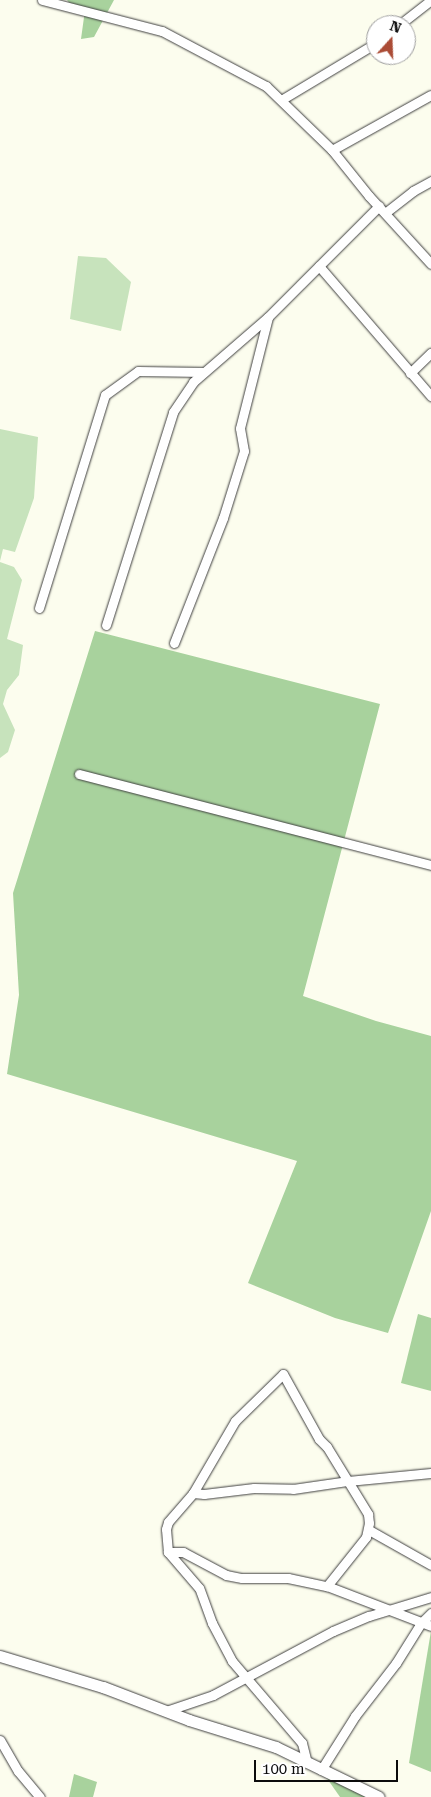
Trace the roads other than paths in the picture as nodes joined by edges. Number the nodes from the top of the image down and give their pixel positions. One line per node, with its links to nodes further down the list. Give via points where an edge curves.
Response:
1 (42, 0): 6 (street, via 162,32 266,86)
2 (431, 0): 3 (street)
3 (412, 15)
4 (366, 49): 6 (street)
5 (431, 95): 7 (street)
6 (281, 100): 7 (street)
7 (332, 150): 9 (street)
8 (431, 181): 9 (street)
9 (382, 210): 10 (street); 11 (street)
10 (431, 264)
11 (319, 266): 12 (street); 15 (street)
12 (268, 317): 14 (street); 19 (street, via 240,428 244,451 223,518)
13 (431, 353): 15 (street)
14 (204, 372): 17 (street, via 138,372 105,395); 18 (street, via 193,382 173,412)
15 (410, 372): 16 (street)
16 (431, 396)
17 (39, 608)
18 (106, 625)
19 (174, 643)
20 (79, 774): 21 (street)
21 (431, 865)
22 (431, 1473): 23 (street)
23 (348, 1481): 24 (street, via 293,1489 254,1488); 24 (street, via 319,1439 283,1374 235,1421); 25 (street, via 368,1514)
24 (193, 1493): 26 (street, via 168,1522)
25 (369, 1530): 27 (street); 28 (street)
26 (168, 1552): 28 (street, via 183,1552 226,1575 288,1578); 35 (street, via 199,1588 220,1639)
27 (431, 1565)
28 (326, 1586): 30 (street)
29 (431, 1597): 30 (street)
30 (387, 1611): 32 (street); 35 (street, via 332,1631)
31 (431, 1613): 32 (street)
32 (421, 1623): 33 (street); 39 (street)
33 (431, 1626)
34 (0, 1656): 36 (street, via 103,1687)
35 (246, 1678): 36 (street, via 214,1695); 38 (street, via 292,1729 302,1743)
36 (166, 1712): 38 (street, via 276,1747)
37 (0, 1740): 40 (street)
38 (307, 1763): 39 (street)
39 (320, 1770): 41 (street)
40 (40, 1797)
41 (379, 1797)

